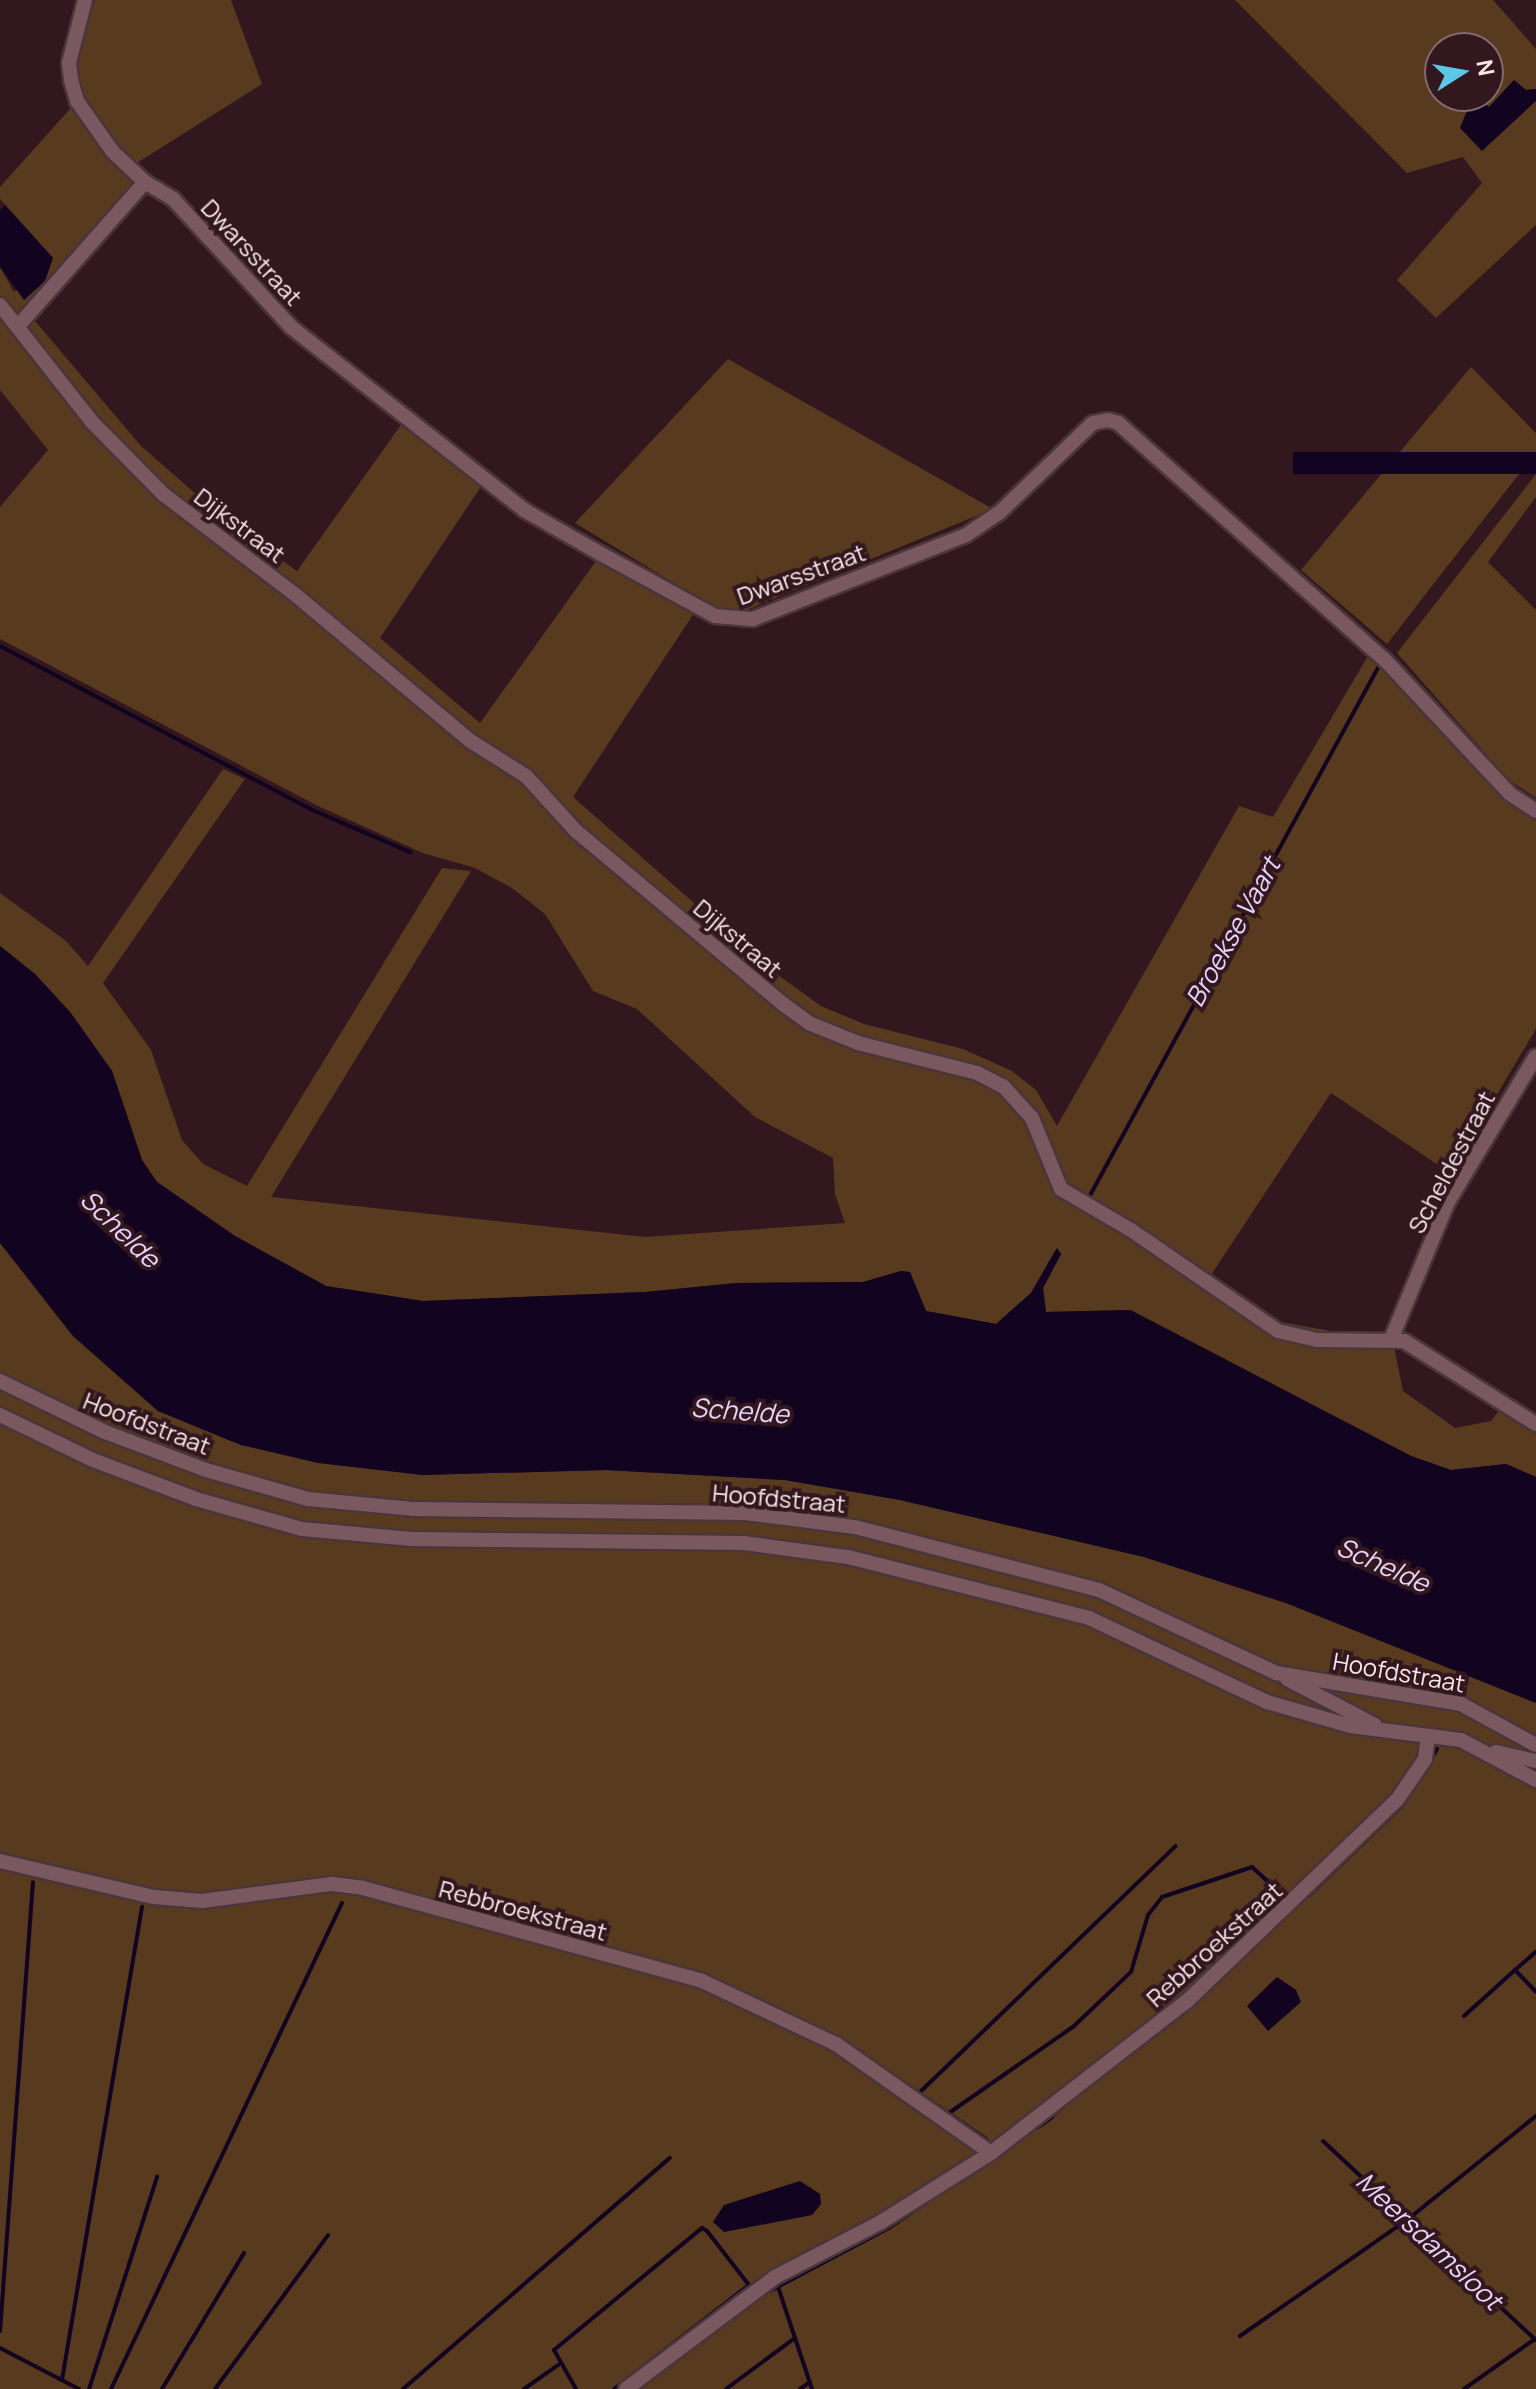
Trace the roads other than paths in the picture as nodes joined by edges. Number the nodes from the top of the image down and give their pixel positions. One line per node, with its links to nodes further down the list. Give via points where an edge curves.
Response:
1 (85, 0): 2 (street, Dwarsstraat, via 69,63 77,101 113,152)
2 (145, 182): 4 (street); 5 (street, Dwarsstraat, via 173,199 291,327 513,502 730,621 753,619 966,535 999,513 1093,423 1118,423 1385,660 1510,794)
3 (0, 305): 4 (street, Dijkstraat)
4 (19, 325): 7 (street, Dijkstraat, via 93,423 163,494 308,604 469,740 526,776 576,831 783,1004 846,1039 977,1073 1003,1086 1032,1118 1061,1189 1131,1230 1278,1331 1317,1340)
5 (1536, 811)
6 (1536, 1056): 7 (street, Scheldestraat, via 1448,1202)
7 (1392, 1337): 10 (street)
8 (0, 1381): 11 (street, Hoofdstraat, via 148,1448 308,1499 413,1509 745,1513 855,1527 1099,1590)
9 (0, 1415): 12 (street, Hoofdstraat, via 82,1455 196,1499 302,1529 412,1539 744,1543 848,1557 1066,1611 1253,1697)
10 (1536, 1424)
11 (1276, 1673): 12 (street); 14 (street, Hoofdstraat, via 1461,1704)
12 (1388, 1732): 13 (street, Hoofdstraat)
13 (1428, 1736): 15 (street, Hoofdstraat, via 1461,1740); 19 (street, Rebbroekstraat, via 1425,1759 1397,1800 1239,1955)
14 (1536, 1745)
15 (1484, 1750): 16 (street); 17 (street)
16 (1536, 1761)
17 (1536, 1780)
18 (0, 1861): 19 (street, Rebbroekstraat, via 154,1897 202,1901 332,1884 363,1888 702,1981 836,2044)
19 (991, 2153): 20 (street, Rebbroekstraat, via 881,2222 775,2277)
20 (626, 2389)

